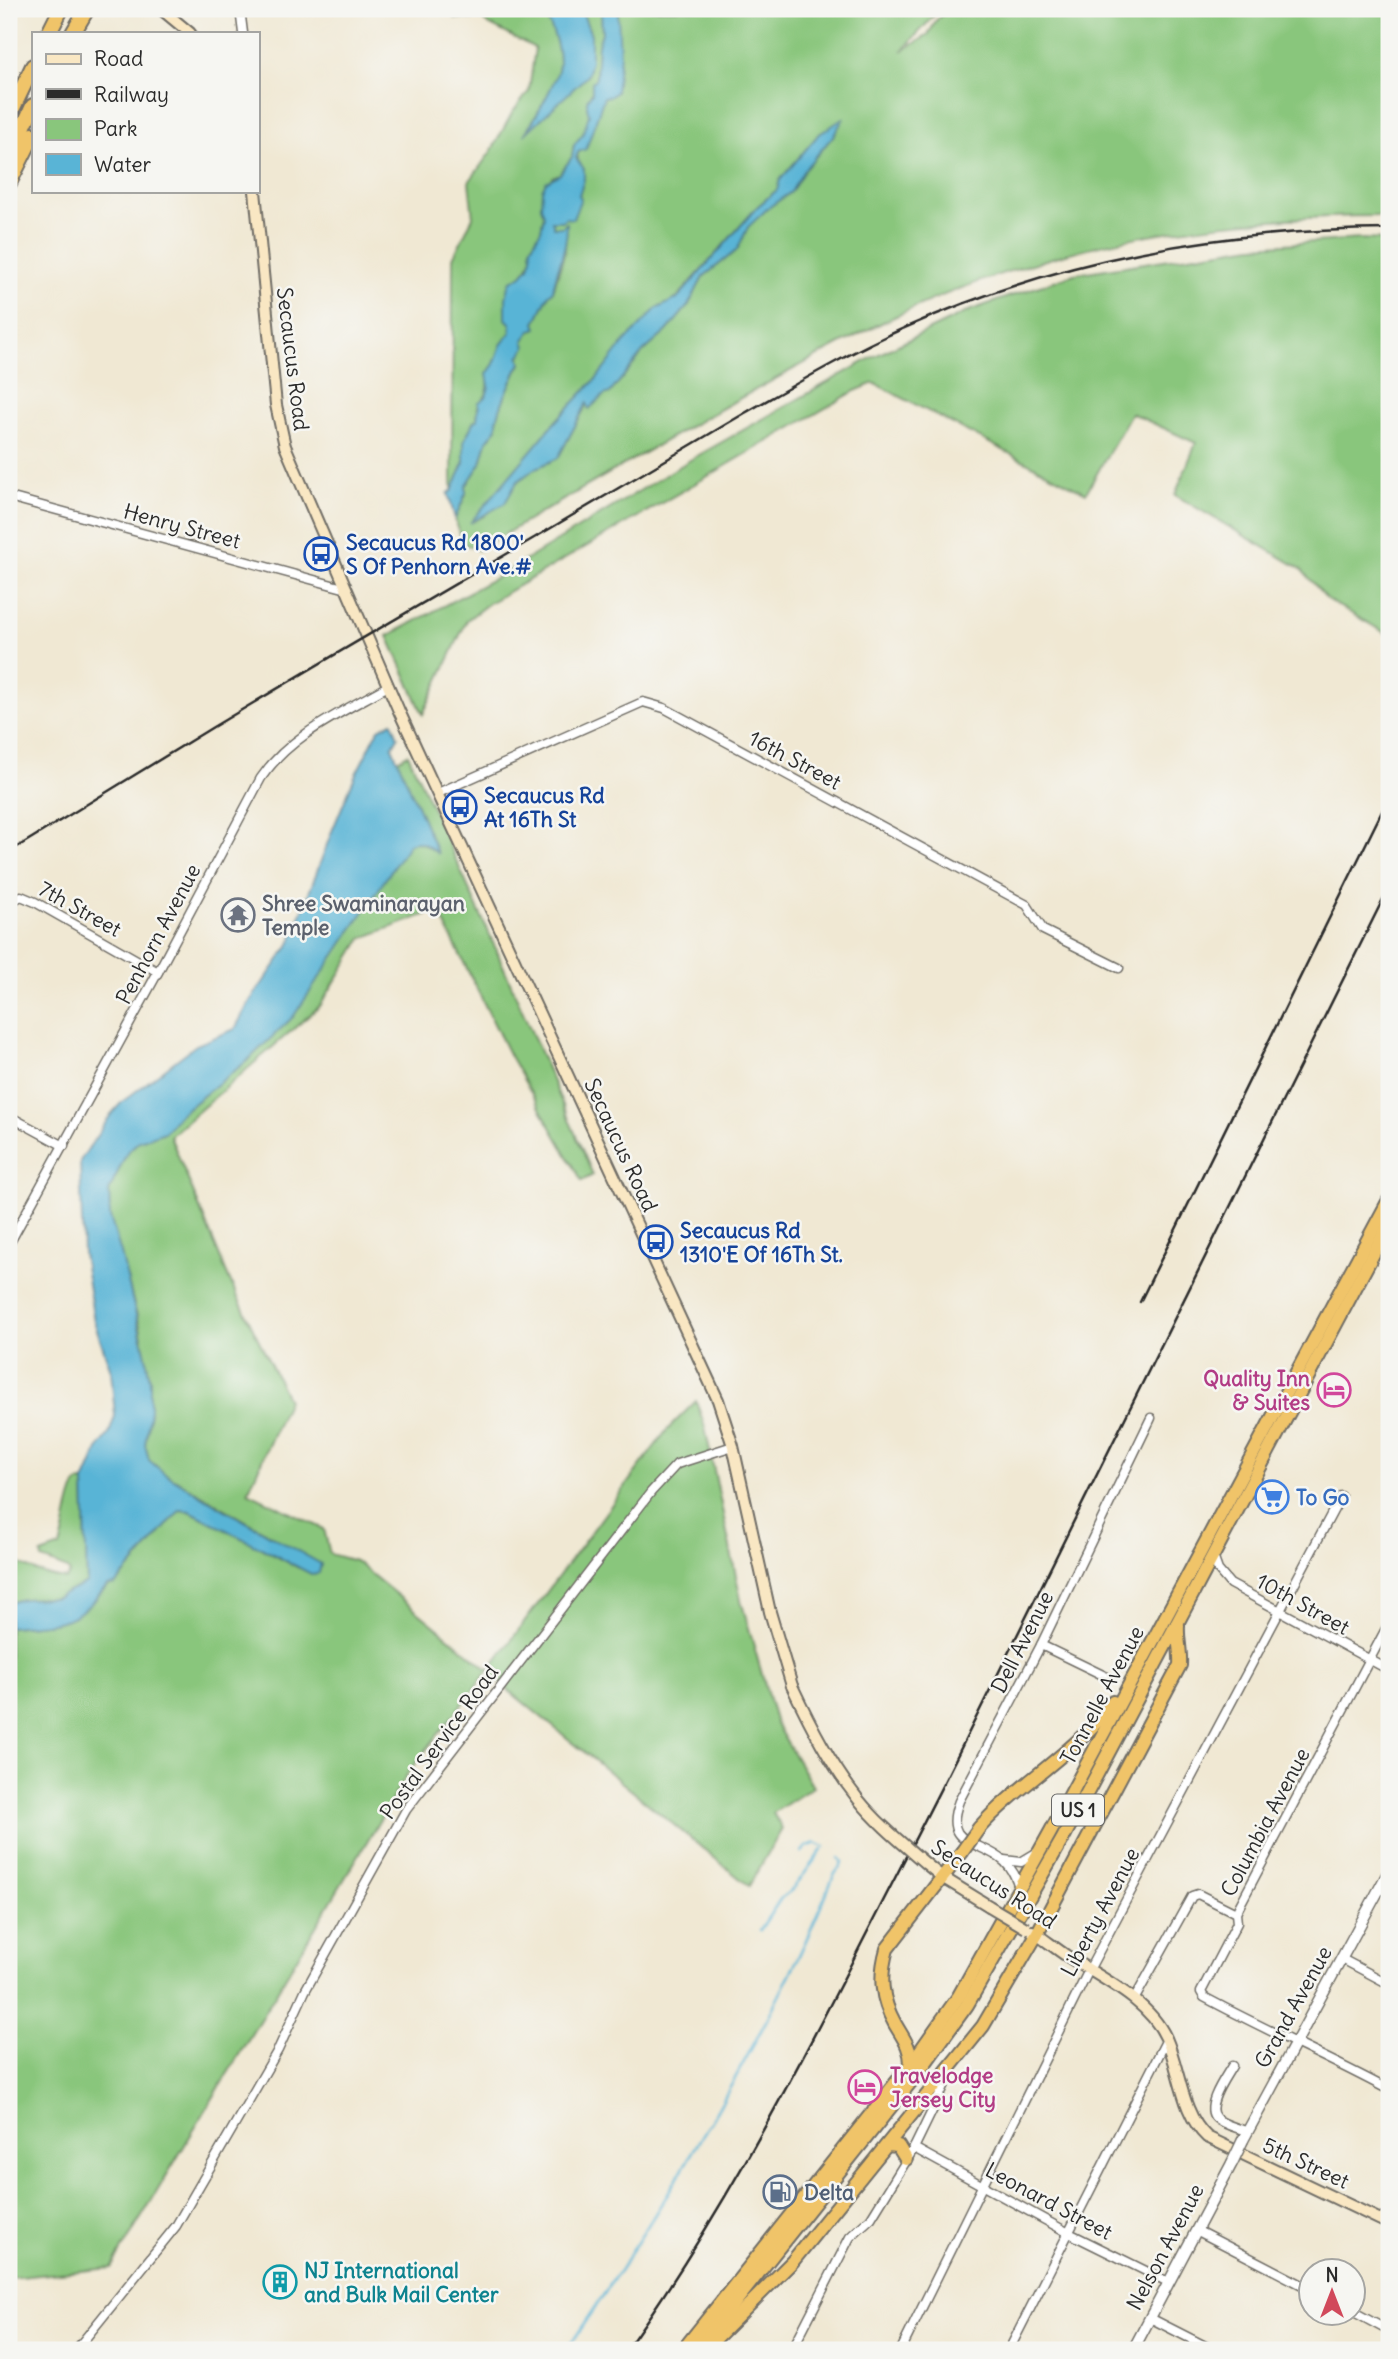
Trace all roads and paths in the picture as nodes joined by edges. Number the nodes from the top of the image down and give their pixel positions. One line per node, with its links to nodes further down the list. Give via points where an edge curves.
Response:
1 (79, 9): 6 (highway)
2 (87, 9): 7 (highway)
3 (97, 9): 8 (highway)
4 (160, 9): 9 (main road)
5 (240, 9): 10 (street)
6 (68, 32)
7 (74, 32)
8 (85, 32)
9 (189, 32)
10 (243, 32)
11 (32, 68): 13 (highway)
12 (32, 108): 15 (highway)
13 (9, 116)
14 (32, 137): 16 (highway)
15 (9, 158)
16 (9, 183)
17 (255, 192): 19 (main road, Secaucus Road, via 280,426)
18 (9, 497): 19 (street, Henry Street)
19 (347, 589): 20 (main road, Secaucus Road)
20 (388, 686): 21 (main road, Secaucus Road); 24 (street, Penhorn Avenue, via 305,734 269,766)
21 (438, 793): 23 (street, 16th Street, via 643,702 664,708 1027,905 1043,930); 31 (main road, Secaucus Road, via 718,1400)
22 (9, 903): 24 (street, 7th Street, via 21,896 35,902)
23 (1119, 968)
24 (158, 972): 26 (street, Penhorn Avenue)
25 (9, 1116): 26 (street)
26 (64, 1146): 29 (street, Penhorn Avenue)
27 (1389, 1200): 40 (highway, Tonnelle Avenue / US 1)
28 (1389, 1224): 33 (highway, Tonnelle Avenue / US 1)
29 (9, 1244)
30 (1151, 1418): 37 (street, Dell Avenue)
31 (733, 1446): 45 (main road, Secaucus Road, bridge, via 770,1612 792,1686 815,1735 859,1800 888,1832); 73 (street, Postal Service Road, via 677,1464 650,1492 406,1810 305,1991 278,2050 176,2226)
32 (1341, 1496): 34 (street, Liberty Avenue)
33 (1213, 1555): 34 (street, 10th Street, via 1230,1584); 35 (highway, Tonnelle Avenue / US 1)
34 (1280, 1612): 38 (street, 10th Street); 50 (street, Liberty Avenue)
35 (1178, 1621): 48 (highway, via 1180,1665); 75 (highway, Tonnelle Avenue / US 1, via 1062,1840 967,2005)
36 (1389, 1623): 38 (street, Columbia Avenue)
37 (1041, 1645): 41 (street); 43 (street, Dell Avenue, via 954,1814 953,1825 960,1837)
38 (1370, 1660): 39 (street, 10th Street); 47 (street, Columbia Avenue)
39 (1389, 1670)
40 (1133, 1677): 42 (highway, Tonnelle Avenue / US 1); 45 (highway, bridge, via 1060,1759 979,1828)
41 (1109, 1678)
42 (1041, 1848): 43 (street, via 1021,1862); 46 (highway, Tonnelle Avenue / US 1)
43 (1004, 1860): 46 (street)
44 (1388, 1876): 49 (street, Grand Avenue)
45 (942, 1877): 48 (main road, Secaucus Road, bridge); 56 (highway, via 887,1949 883,1965 885,2001 911,2052)
46 (1019, 1887): 56 (highway, Tonnelle Avenue / US 1, via 959,1996)
47 (1237, 1913): 52 (street, via 1192,1896); 54 (street, Columbia Avenue, via 1237,1923 1201,1995)
48 (1032, 1931): 50 (main road, Secaucus Road); 55 (highway, via 1006,1991)
49 (1342, 1959): 51 (street); 54 (street, Grand Avenue)
50 (1089, 1970): 52 (main road, Secaucus Road); 64 (street, Liberty Avenue)
51 (1389, 1984)
52 (1134, 2000): 53 (main road, Secaucus Road)
53 (1167, 2039): 60 (main road, Secaucus Road, via 1191,2113); 67 (street)
54 (1295, 2045): 58 (street, via 1315,2050); 59 (street, Grand Avenue)
55 (956, 2063): 61 (highway); 62 (street)
56 (911, 2064): 74 (highway, Tonnelle Avenue / US 1)
57 (1232, 2066): 59 (street, via 1214,2098 1213,2114)
58 (1389, 2090)
59 (1245, 2136): 63 (street, Grand Avenue, bridge)
60 (1207, 2137): 65 (main road, 5th Street)
61 (887, 2145): 62 (highway); 76 (highway, via 792,2262)
62 (910, 2153): 64 (street, Leonard Street); 77 (street, via 872,2218 850,2237)
63 (1232, 2162): 66 (street, Nelson Avenue)
64 (984, 2186): 67 (street, Leonard Street); 78 (street, Liberty Avenue)
65 (1389, 2224)
66 (1196, 2230): 68 (street, Nelson Avenue); 69 (street)
67 (1067, 2232): 68 (street, Leonard Street); 79 (street)
68 (1168, 2282): 70 (street, Nelson Avenue)
69 (1296, 2282)
70 (1150, 2318): 80 (street, Nelson Avenue); 81 (street)
71 (1366, 2318): 72 (street)
72 (1389, 2331)
73 (76, 2350)
74 (683, 2350)
75 (697, 2350)
76 (703, 2350)
77 (792, 2350)
78 (901, 2350)
79 (1009, 2350)
80 (1133, 2350)
81 (1213, 2350)

